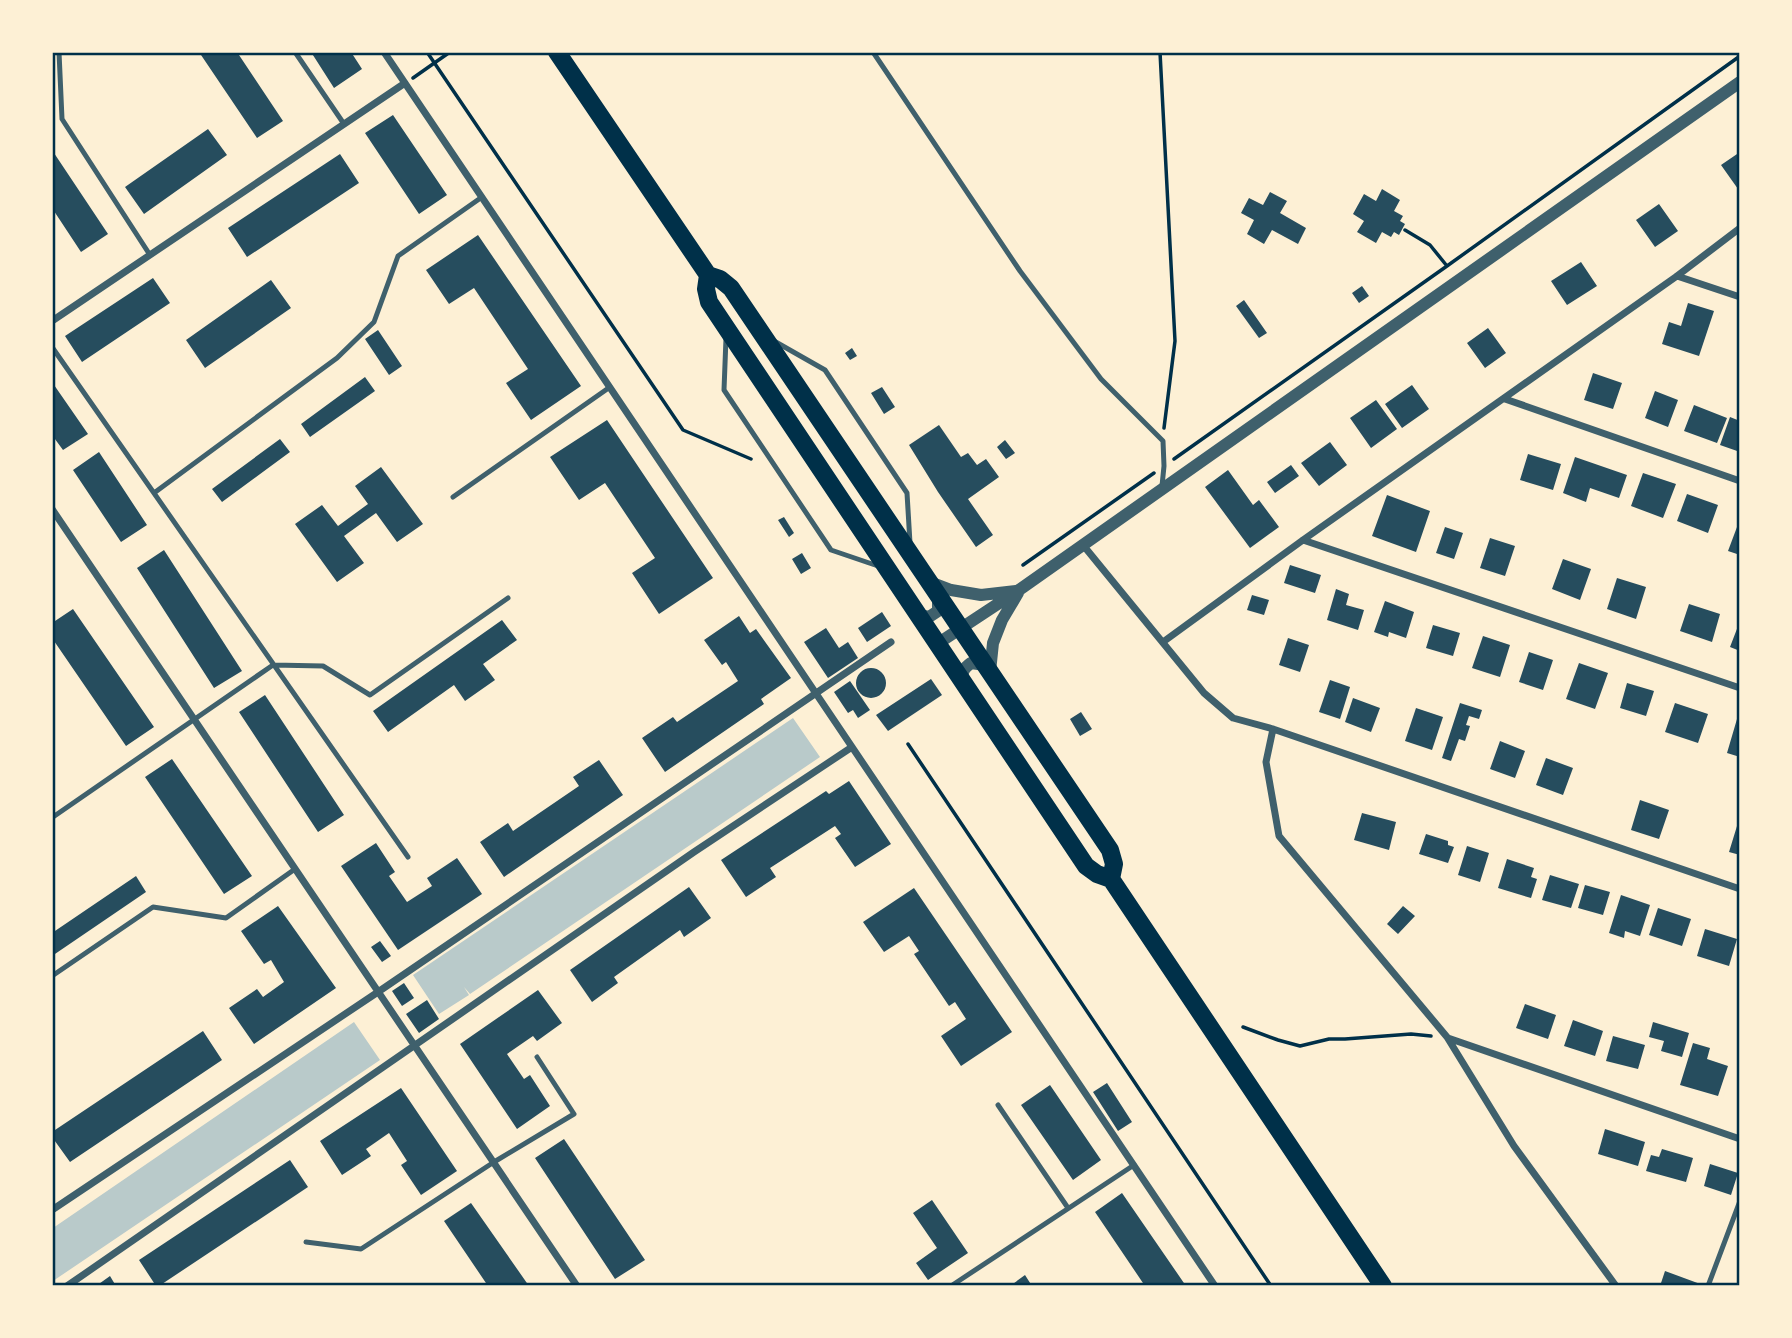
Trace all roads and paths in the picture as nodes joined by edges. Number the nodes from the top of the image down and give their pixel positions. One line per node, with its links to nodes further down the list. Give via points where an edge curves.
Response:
1 (59, 52): 17 (lane, via 62,119)
2 (295, 52): 13 (lane)
3 (384, 52): 12 (street)
4 (427, 52): 10 (path)
5 (450, 52): 10 (path)
6 (557, 52): 19 (highway)
7 (873, 52): 28 (lane, via 1020,271 1101,379)
8 (1160, 52): 28 (path, via 1175,341)
9 (1740, 56): 18 (path)
10 (435, 63): 12 (path); 29 (path, via 683,430)
11 (1740, 82): 32 (street)
12 (405, 83): 13 (street); 14 (street)
13 (344, 124): 17 (street)
14 (482, 197): 26 (street); 33 (lane, via 398,256 374,322 337,358)
15 (1740, 228): 20 (street)
16 (1405, 230): 18 (path, via 1430,245)
17 (150, 255): 22 (street)
18 (1447, 266): 30 (path)
19 (708, 275): 23 (highway, via 709,302); 24 (highway, via 731,288)
20 (1677, 276): 21 (street); 27 (street)
21 (1740, 296)
22 (52, 321)
23 (726, 327): 40 (highway); 40 (lane, via 724,390 823,539 831,550)
24 (764, 336): 38 (highway); 38 (lane, via 825,370 907,493)
25 (52, 347): 33 (lane)
26 (610, 387): 34 (lane); 53 (street)
27 (1504, 399): 31 (street); 36 (street)
28 (1163, 441): 30 (lane)
29 (751, 459)
30 (1164, 466): 32 (lane); 39 (path)
31 (1740, 481)
32 (1162, 489): 37 (street)
33 (154, 493): 49 (lane)
34 (453, 498)
35 (52, 509): 54 (street)
36 (1303, 540): 47 (street); 52 (street)
37 (1083, 545): 42 (street); 47 (street)
38 (911, 553): 41 (highway)
39 (1023, 565)
40 (888, 569): 44 (highway)
41 (934, 588): 42 (street, via 981,595); 44 (street, via 938,611 929,617); 45 (highway)
42 (1019, 590): 45 (street); 50 (street, via 1002,620)
43 (508, 598): 49 (lane, via 370,695 323,666)
44 (915, 611): 48 (highway)
45 (961, 628): 48 (street); 50 (highway)
46 (891, 642): 53 (street)
47 (1163, 642): 55 (street, via 1204,693 1233,718)
48 (937, 643): 51 (highway)
49 (273, 665): 54 (lane); 59 (lane)
50 (988, 668): 51 (street, via 971,663 964,668); 61 (highway, via 1110,850 1114,864)
51 (962, 681): 61 (highway, via 1086,866)
52 (1740, 688)
53 (816, 692): 57 (street); 64 (street)
54 (195, 720): 58 (lane); 60 (street)
55 (1273, 729): 62 (street); 66 (street, via 1266,762 1279,836)
56 (908, 744): 81 (path)
57 (852, 747): 67 (street); 72 (street)
58 (52, 817)
59 (408, 856)
60 (295, 869): 63 (lane, via 226,918 153,907); 64 (street)
61 (1111, 879): 82 (highway)
62 (1740, 889)
63 (52, 976)
64 (379, 992): 67 (street); 75 (street)
65 (1243, 1027): 66 (path, via 1300,1046 1329,1039 1412,1034)
66 (1447, 1037): 70 (street); 83 (street, via 1514,1146)
67 (415, 1045): 71 (street); 77 (street)
68 (537, 1056): 71 (lane, via 574,1114)
69 (998, 1105): 74 (lane)
70 (1740, 1139)
71 (494, 1162): 76 (lane, via 361,1249); 78 (street)
72 (1134, 1165): 74 (lane); 80 (street)
73 (1740, 1201): 84 (lane)
74 (1068, 1208): 79 (lane)
75 (52, 1210)
76 (306, 1242)
77 (66, 1286)
78 (577, 1286)
79 (951, 1286)
80 (1215, 1286)
81 (1271, 1286)
82 (1383, 1286)
83 (1616, 1286)
84 (1708, 1286)

